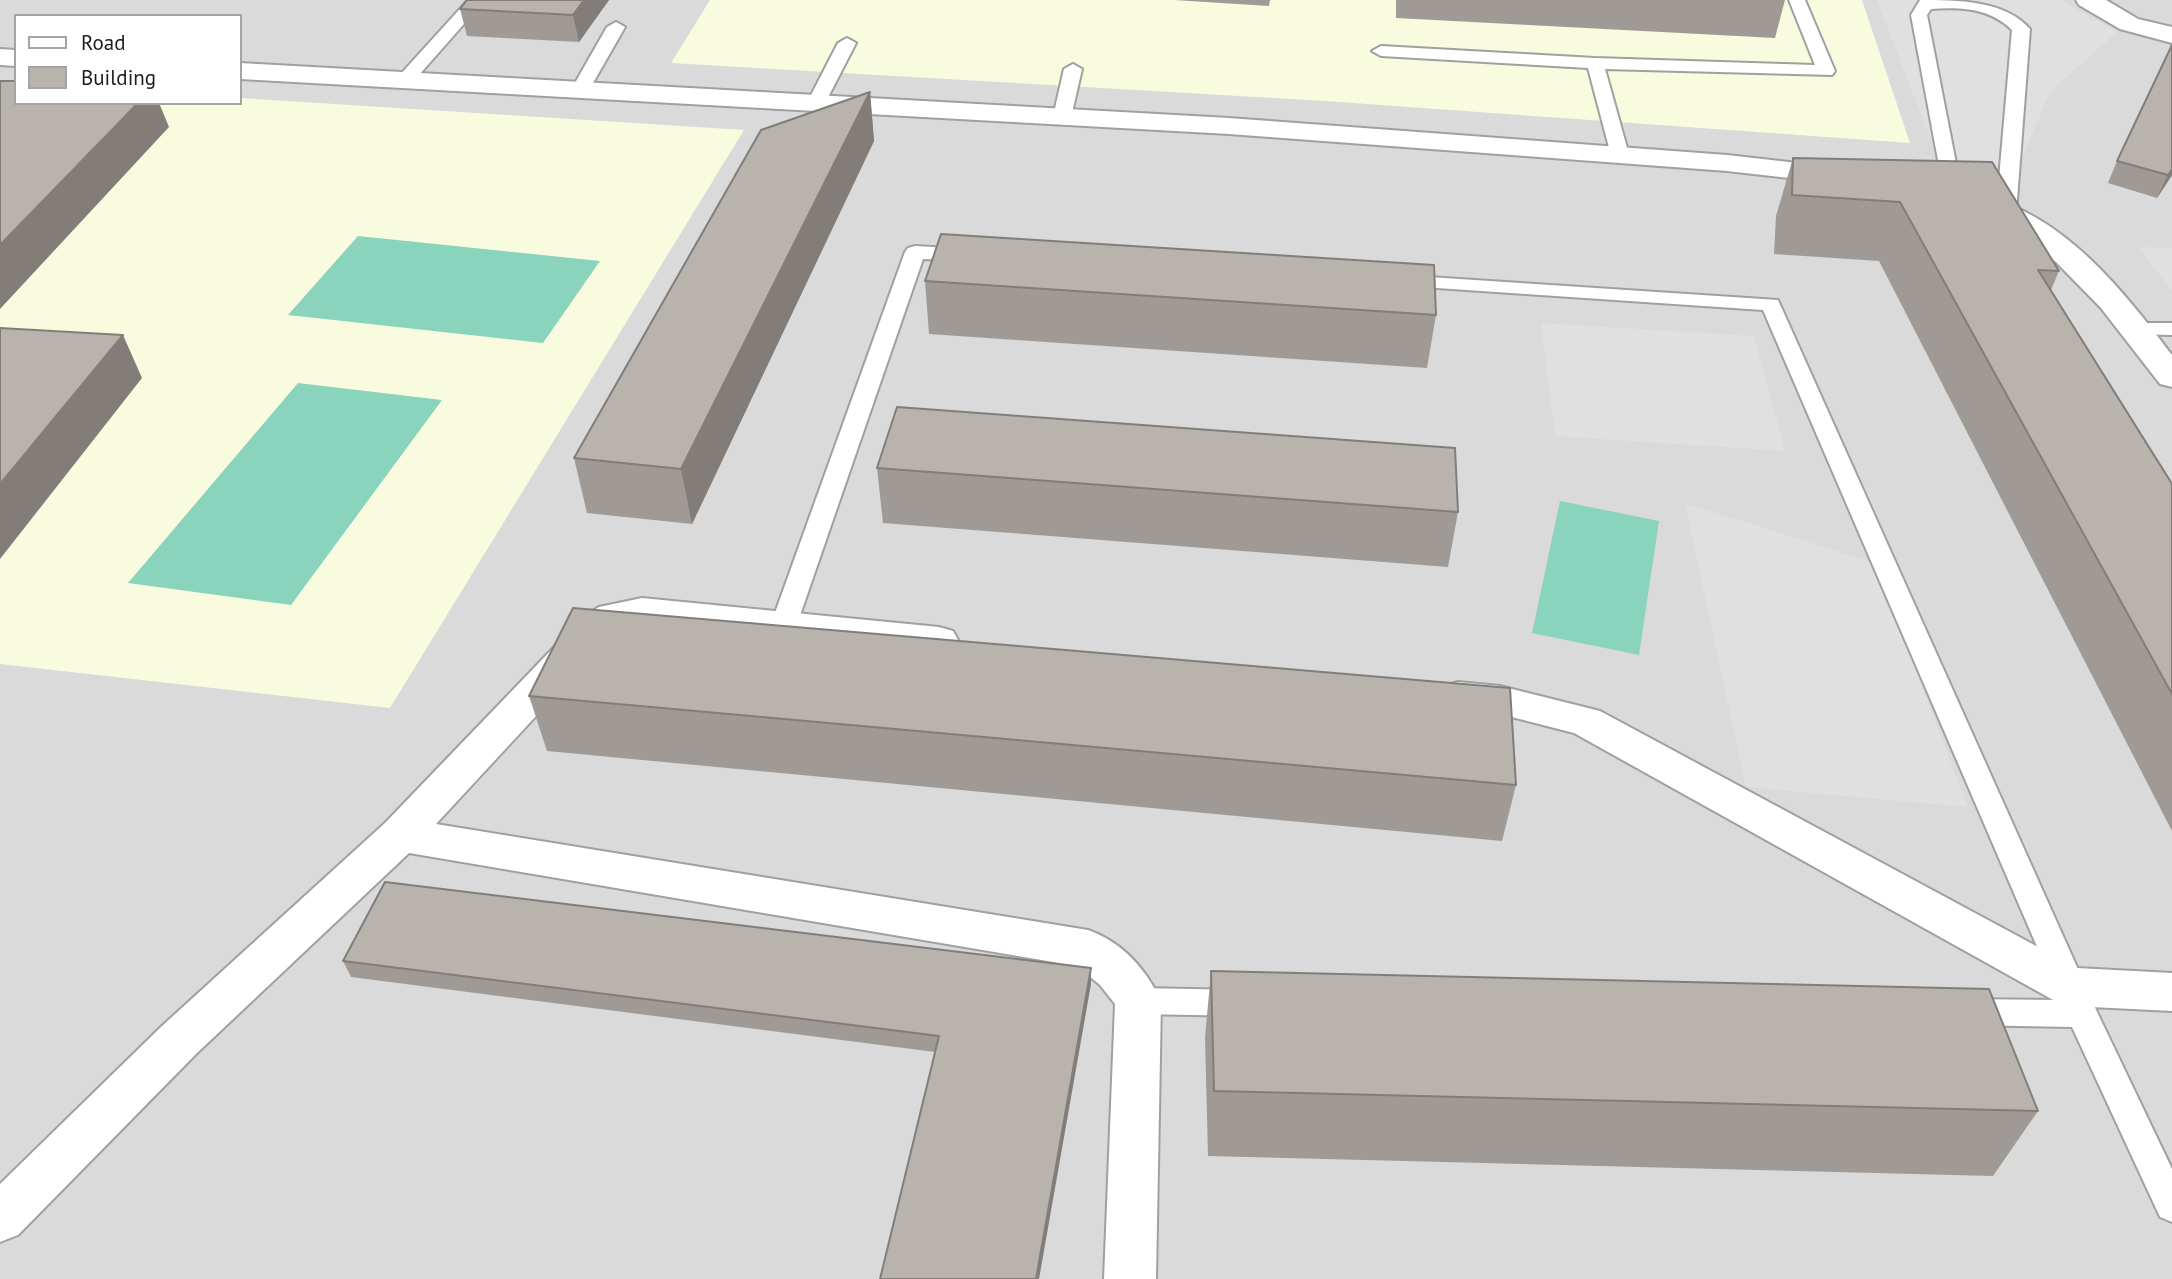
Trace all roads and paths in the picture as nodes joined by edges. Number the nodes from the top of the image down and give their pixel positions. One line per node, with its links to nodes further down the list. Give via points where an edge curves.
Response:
1 (477, 0): 13 (lane)
2 (1797, 0): 10 (lane, via 1826,71)
3 (2088, 0): 5 (street)
4 (2147, 0): 5 (street)
5 (2129, 24): 7 (street)
6 (616, 27): 14 (lane)
7 (2172, 35)
8 (847, 43): 15 (lane)
9 (1381, 51): 10 (lane)
10 (1595, 63): 17 (lane)
11 (1073, 69): 16 (lane)
12 (242, 71): 13 (street)
13 (405, 80): 14 (street)
14 (580, 90): 15 (street)
15 (816, 103): 16 (street)
16 (1062, 117): 17 (street)
17 (1620, 155): 18 (street)
18 (1872, 180)
19 (1940, 191): 20 (street); 20 (lane, via 1919,15 1926,4 1997,9 2021,29)
20 (2006, 213): 23 (street, via 2049,240)
21 (998, 257): 26 (lane, via 915,251)
22 (1371, 279): 31 (lane, via 1771,303)
23 (2136, 329): 24 (lane); 25 (street)
24 (2172, 329)
25 (2172, 377)
26 (784, 624): 27 (street); 29 (street, via 642,611 612,616 597,626)
27 (977, 644)
28 (1418, 692): 31 (street, via 1500,701 1586,721)
29 (400, 835): 32 (street, via 1088,949 1115,970); 36 (street, via 179,1040)
30 (2172, 992): 31 (street)
31 (2077, 1001): 34 (lane); 35 (lane)
32 (1138, 1002): 33 (lane); 37 (street)
33 (1277, 1003)
34 (1930, 1012)
35 (2172, 1206)
36 (0, 1218)
37 (1130, 1279)

